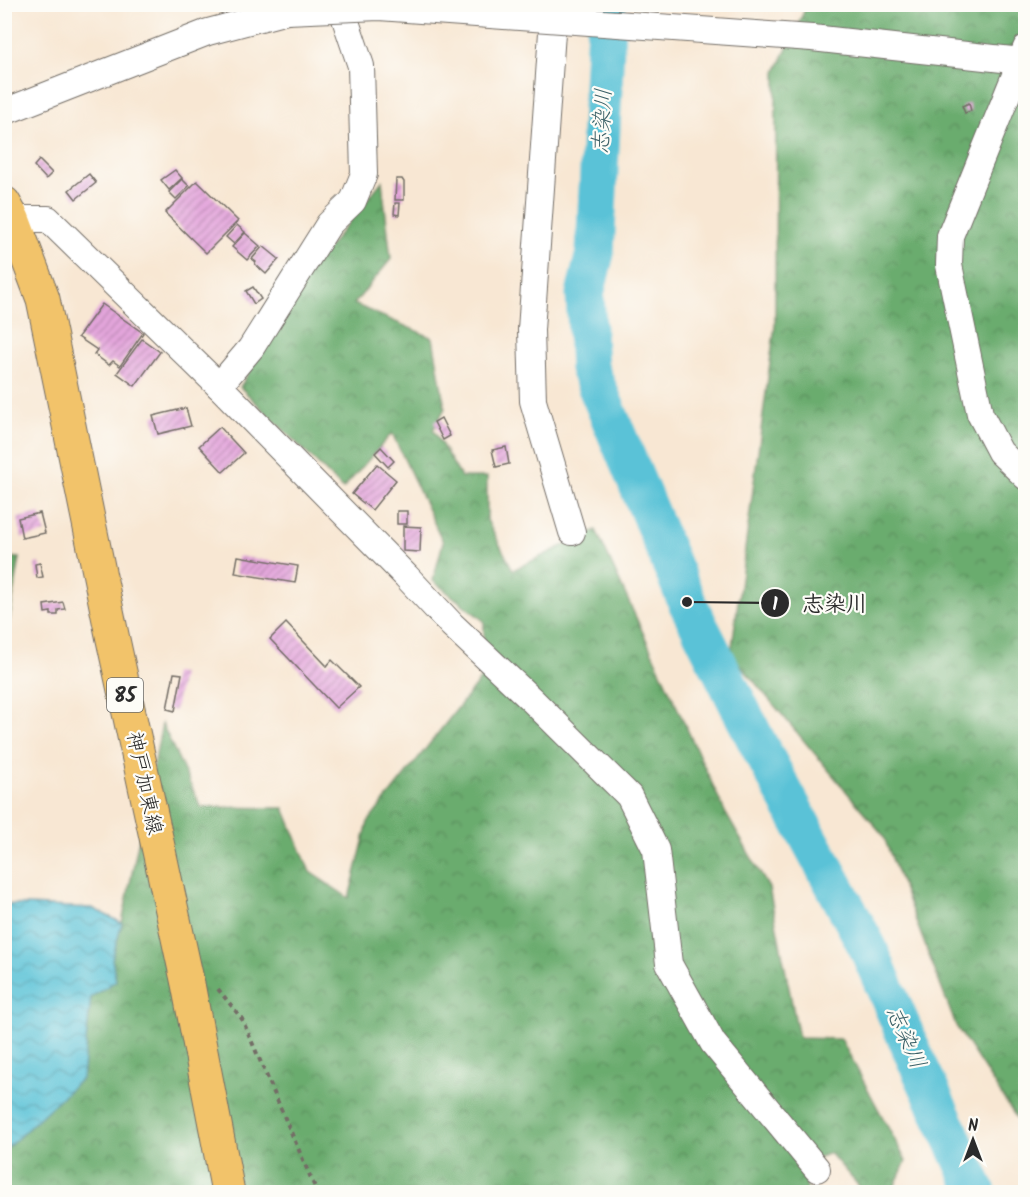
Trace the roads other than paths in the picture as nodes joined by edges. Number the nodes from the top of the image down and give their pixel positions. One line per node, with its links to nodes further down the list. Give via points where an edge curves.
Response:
1 (340, 4): 6 (street, via 361,66 364,174 353,201 329,224 251,348)
2 (554, 4): 8 (street, via 531,330 533,401)
3 (1023, 55): 4 (street, bridge, via 379,7 287,11 208,32); 7 (street, via 950,236 949,265 980,414 1000,452)
4 (4, 112)
5 (9, 211): 6 (street, via 48,219); 10 (main road, 神戸加東線 / 85, via 43,299 188,984)
6 (219, 386): 9 (street, via 452,626 629,796 656,850 669,964 713,1043)
7 (1026, 477)
8 (572, 532)
9 (817, 1169)
10 (228, 1192)

